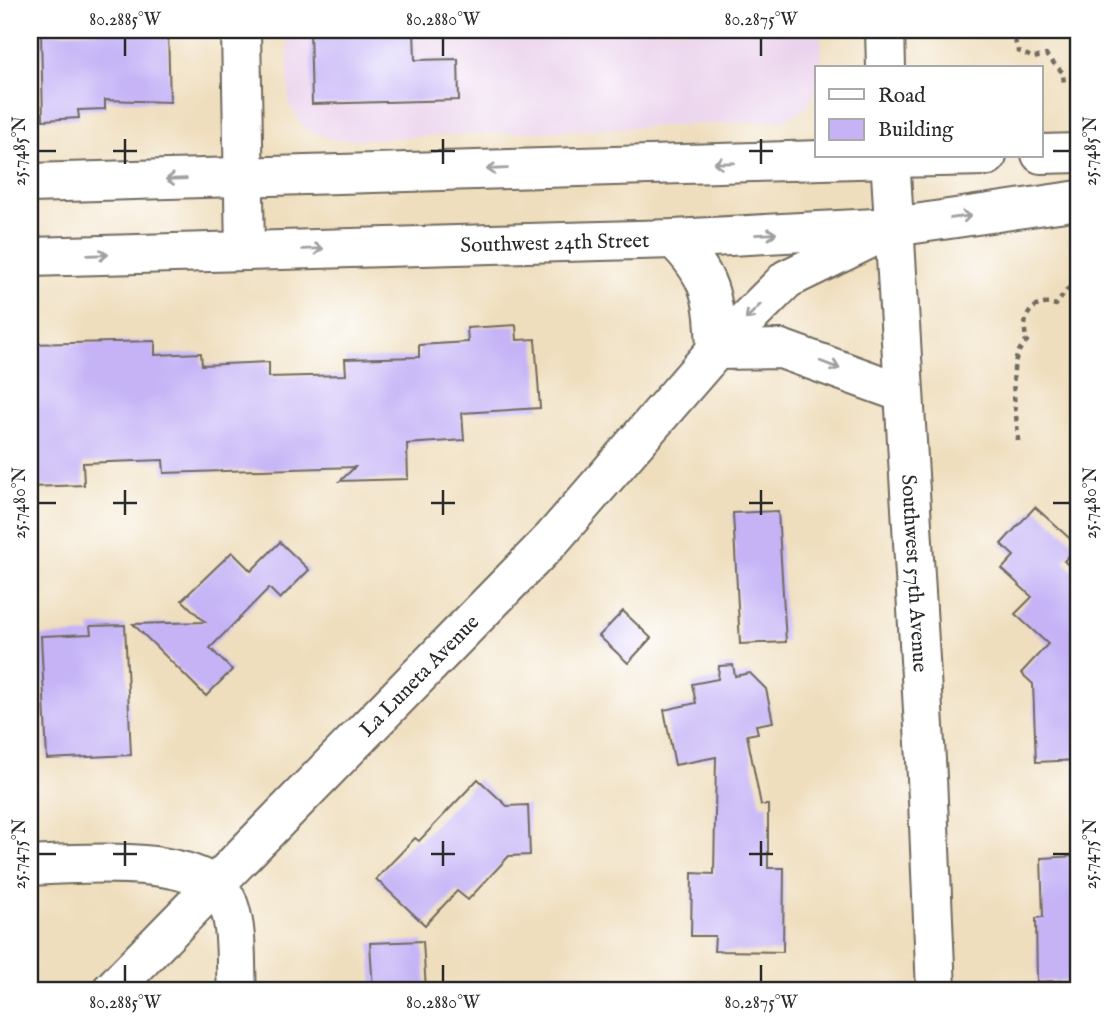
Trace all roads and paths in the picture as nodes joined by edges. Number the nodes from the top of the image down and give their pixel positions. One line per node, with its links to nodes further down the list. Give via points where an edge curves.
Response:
1 (241, 30): 10 (main road)
2 (885, 30): 4 (main road)
3 (1013, 30): 5 (path, via 1018,51 1034,58 1046,55 1063,73)
4 (886, 66)
5 (1063, 85)
6 (1079, 153): 7 (main road)
7 (1042, 154)
8 (858, 158): 10 (main road, one-way to 10)
9 (890, 158): 13 (main road, Southwest 57th Avenue)
10 (244, 177): 11 (main road, one-way to 11); 15 (main road)
11 (30, 183)
12 (1079, 200): 13 (main road, Southwest 24th Street, one-way to 12)
13 (894, 227): 14 (main road, Southwest 24th Street, one-way to 13); 18 (main road, La Luneta Avenue, one-way to 18, via 787,279); 19 (main road, Southwest 57th Avenue)
14 (674, 239): 15 (main road, Southwest 24th Street, one-way to 14); 18 (main road, via 696,261 707,283 714,307)
15 (245, 251): 16 (main road, Southwest 24th Street, one-way to 15)
16 (30, 257)
17 (1078, 275): 20 (path, via 1056,305 1046,302 1027,314 1027,341 1019,347 1013,368)
18 (716, 350): 19 (main road, one-way to 19, via 781,349); 22 (main road, La Luneta Avenue, via 553,538)
19 (903, 393): 25 (main road, Southwest 57th Avenue)
20 (1018, 441)
21 (30, 866): 22 (main road, via 136,865 190,875)
22 (215, 885): 23 (main road, La Luneta Avenue); 24 (main road, via 229,904)
23 (111, 991)
24 (237, 991)
25 (936, 991)

